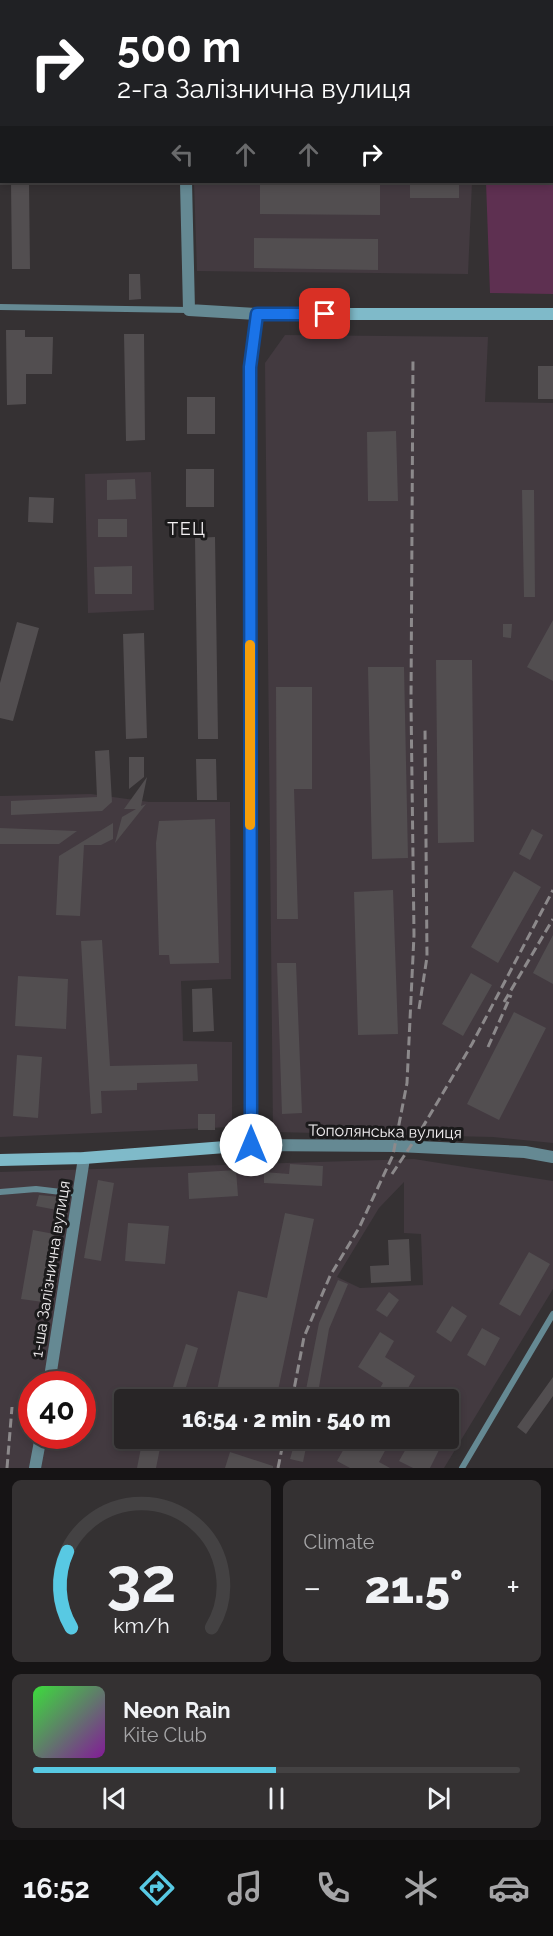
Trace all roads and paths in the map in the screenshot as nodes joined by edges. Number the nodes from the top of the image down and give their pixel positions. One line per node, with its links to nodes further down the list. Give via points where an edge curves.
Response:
1 (186, 183): 3 (street)
2 (0, 308): 3 (lane)
3 (189, 310): 4 (street)
4 (257, 314): 5 (street); 6 (street, via 250,367)
5 (553, 314)
6 (251, 1145): 7 (street, Тополянська вулиця, via 397,1146 525,1152); 8 (street, Тополянська вулиця)
7 (553, 1157)
8 (84, 1158): 9 (street, Тополянська вулиця); 11 (street, 1-ша Залізнична вулиця)
9 (0, 1160)
10 (0, 1192): 11 (lane, via 36,1189)
11 (79, 1194): 13 (street, 1-ша Залізнична вулиця)
12 (553, 1314): 16 (lane)
13 (51, 1371)
14 (39, 1449): 15 (street)
15 (35, 1468)
16 (462, 1468)

